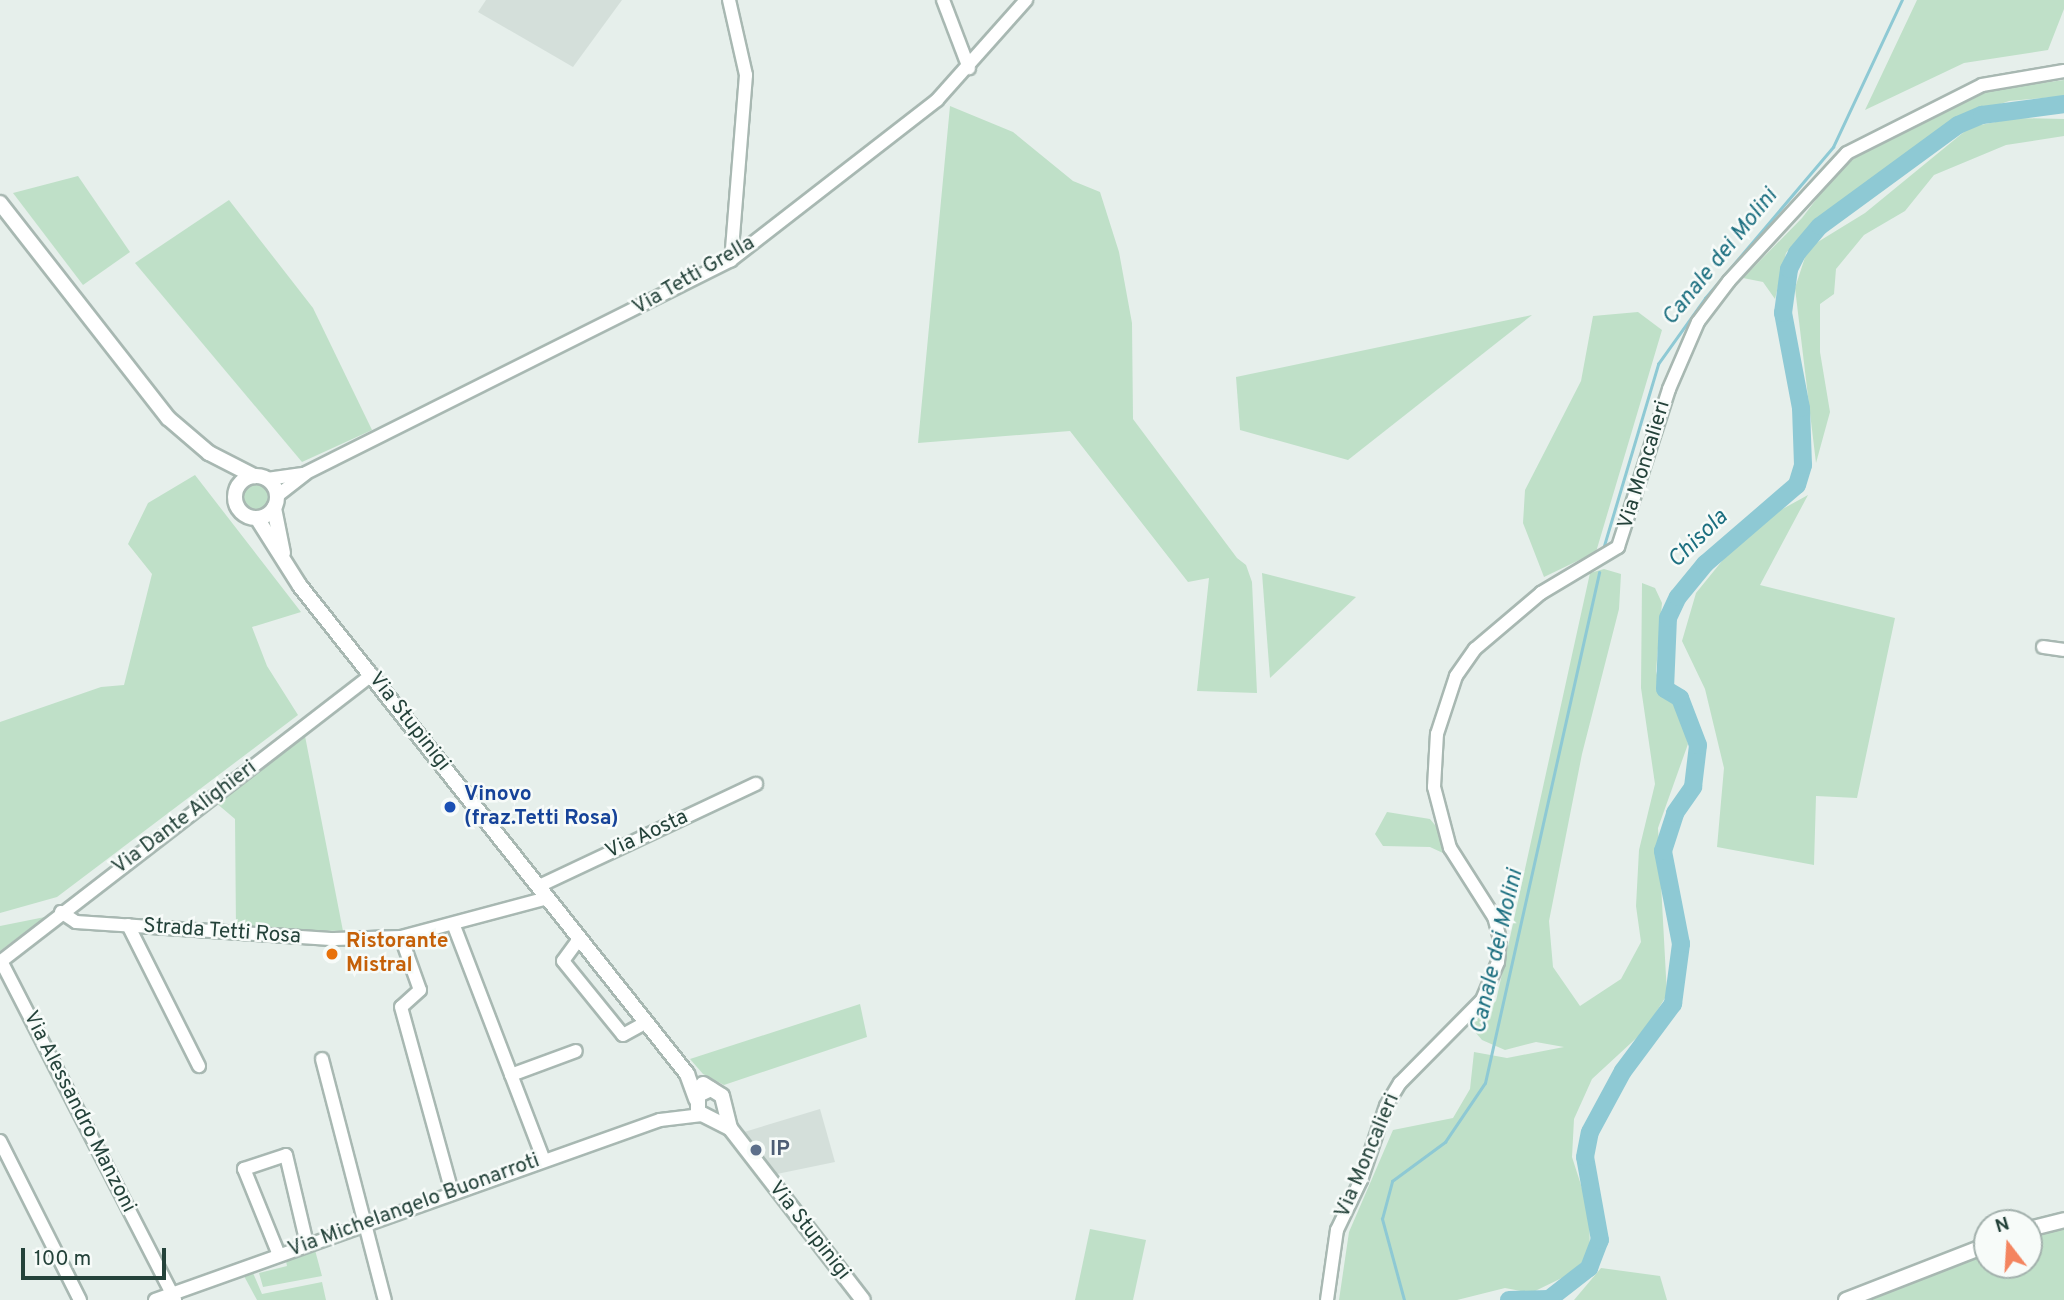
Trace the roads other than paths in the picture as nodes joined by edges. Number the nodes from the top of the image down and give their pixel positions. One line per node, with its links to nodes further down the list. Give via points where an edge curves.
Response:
1 (729, 0): 7 (street, via 746,75)
2 (943, 0): 4 (street)
3 (1026, 0): 4 (street, Via Tetti Grella)
4 (969, 68): 7 (street, Via Tetti Grella, via 927,109)
5 (2064, 71): 50 (street, Via Moncalieri, via 1982,85 1847,153 1736,273 1698,323 1669,388 1618,547 1541,593 1475,649 1456,676 1437,734 1434,787 1450,848 1493,917 1500,939 1498,962 1482,1000 1400,1083 1386,1105 1361,1180 1337,1230)
6 (0, 203): 8 (street, Via Stupinigi, via 160,408)
7 (731, 260): 9 (street, Via Tetti Grella)
8 (209, 453): 10 (street, Via Stupinigi); 11 (street, Via Stupinigi)
9 (306, 473): 10 (street, Via Tetti Grella); 12 (street, Via Tetti Grella)
10 (260, 478): 11 (street, via 241,482); 12 (street, Via Stupinigi)
11 (235, 495): 13 (street, Via Stupinigi, via 244,514)
12 (276, 502): 13 (street); 14 (street, Via Stupinigi)
13 (257, 518): 14 (street, Via Stupinigi)
14 (290, 571): 17 (street, Via Stupinigi)
15 (2043, 647): 16 (street)
16 (2064, 650)
17 (372, 676): 19 (street, Via Stupinigi); 20 (street, Via Dante Alighieri)
18 (756, 784): 19 (street, Via Aosta)
19 (543, 892): 22 (street, Strada Tetti Rosa); 24 (street, Via Stupinigi)
20 (61, 912): 21 (street, Strada Tetti Rosa, via 76,922); 25 (street, Via Dante Alighieri)
21 (128, 925): 23 (street, Strada Tetti Rosa, via 334,939); 29 (street)
22 (454, 926): 23 (street, Strada Tetti Rosa); 31 (street)
23 (401, 937): 38 (street, via 420,990 401,1007)
24 (579, 939): 26 (street, Via Stupinigi); 26 (street, via 563,961 623,1035)
25 (1, 961): 45 (street, Via Alessandro Manzoni)
26 (645, 1023): 30 (street, Via Stupinigi)
27 (576, 1051): 31 (street)
28 (322, 1059): 40 (street)
29 (200, 1066)
30 (687, 1074): 32 (street, Via Stupinigi); 34 (street, Via Stupinigi)
31 (511, 1075): 37 (street)
32 (711, 1089): 33 (street, Via Stupinigi, via 719,1092); 34 (street)
33 (724, 1105): 34 (street); 35 (street, Via Stupinigi)
34 (701, 1109): 35 (street, Via Stupinigi); 37 (street, Via Michelangelo Buonarroti)
35 (730, 1128): 49 (street, Via Stupinigi)
36 (0, 1141): 46 (street)
37 (544, 1160): 38 (street, Via Michelangelo Buonarroti)
38 (452, 1192): 40 (street, Via Michelangelo Buonarroti)
39 (2064, 1220): 41 (street)
40 (365, 1223): 42 (street, Via Michelangelo Buonarroti); 48 (street)
41 (2043, 1225)
42 (307, 1244): 44 (street, Via Michelangelo Buonarroti); 44 (street, via 286,1154 244,1169)
43 (1973, 1250): 51 (street)
44 (279, 1255): 45 (street, Via Michelangelo Buonarroti)
45 (174, 1297): 47 (street, Via Michelangelo Buonarroti)
46 (80, 1300)
47 (155, 1300)
48 (385, 1300)
49 (863, 1300)
50 (1327, 1300)
51 (1846, 1300)

